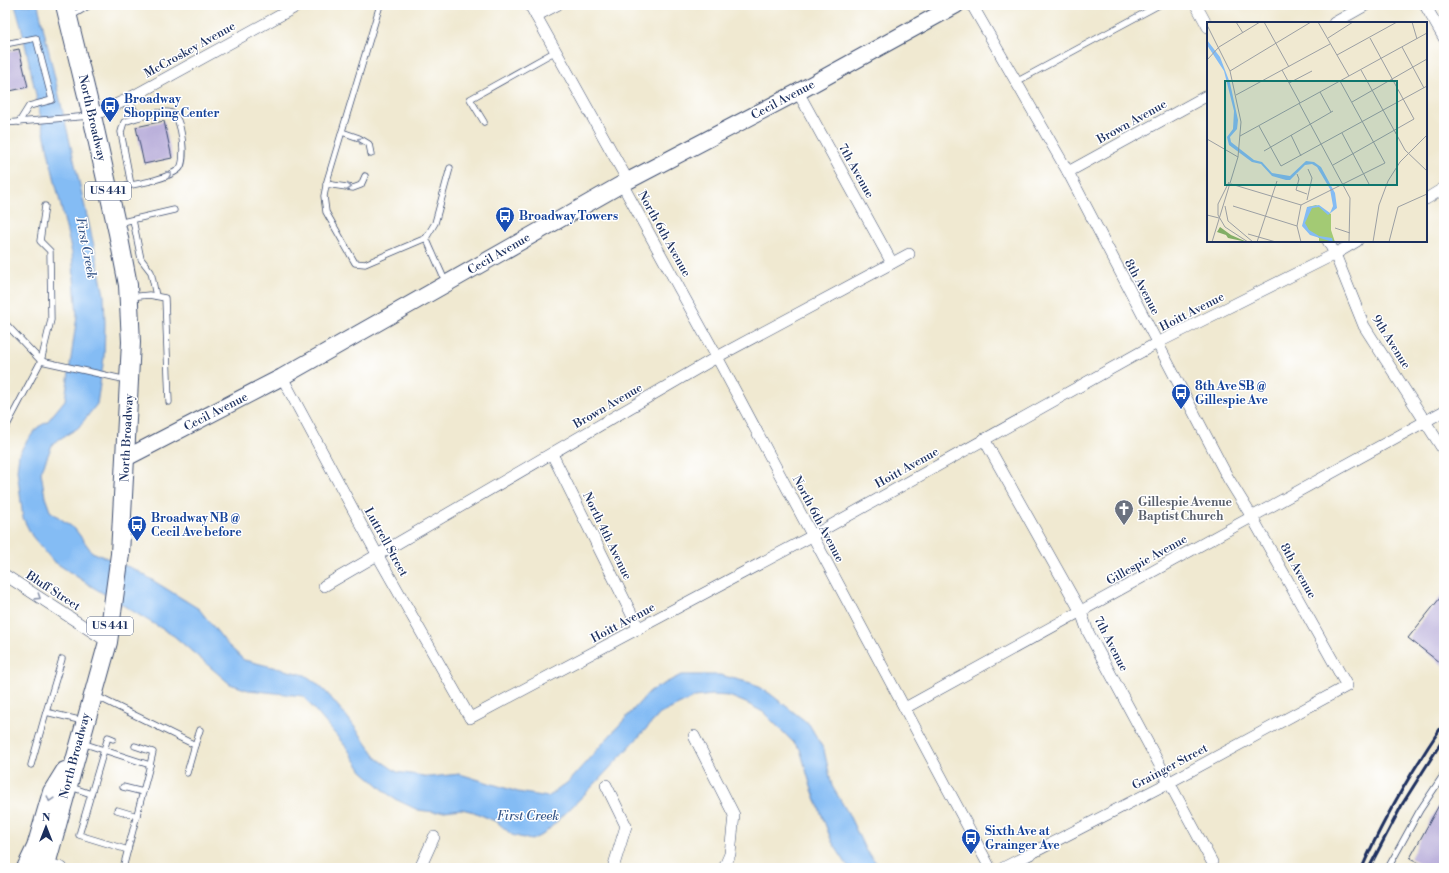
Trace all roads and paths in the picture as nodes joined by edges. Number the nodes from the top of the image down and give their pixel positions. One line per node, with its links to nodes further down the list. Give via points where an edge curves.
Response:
1 (90, 5): 12 (lane)
2 (299, 5): 22 (street, McCroskey Avenue)
3 (380, 5): 28 (lane)
4 (530, 5): 13 (street, North 6th Avenue)
5 (557, 5): 13 (street)
6 (956, 5): 20 (street, Cecil Avenue)
7 (972, 5): 19 (street, 8th Avenue)
8 (1159, 5): 19 (lane)
9 (1196, 5): 15 (street)
10 (1366, 5): 14 (street)
11 (1425, 5): 16 (street)
12 (66, 11): 23 (main road, North Broadway / US 441)
13 (536, 16): 18 (street, North 6th Avenue)
14 (1336, 22)
15 (1207, 24)
16 (1444, 38)
17 (5, 44): 25 (lane, via 36,38 52,100 29,106)
18 (556, 51): 26 (lane, via 470,99); 33 (street, North 6th Avenue)
19 (1016, 82): 31 (street, 8th Avenue)
20 (798, 92): 33 (street, Cecil Avenue); 47 (street, 7th Avenue)
21 (1207, 96): 31 (street, Brown Avenue)
22 (128, 99): 23 (street, McCroskey Avenue); 24 (lane)
23 (92, 116): 25 (lane); 37 (main road, North Broadway / US 441)
24 (138, 117): 34 (lane, via 124,122 120,132); 34 (lane, one-way to 24, via 168,176 178,170 184,157 178,119 173,113)
25 (19, 122): 27 (lane)
26 (484, 122)
27 (5, 123)
28 (342, 132): 29 (lane, one-way to 28, via 369,144); 35 (lane)
29 (371, 154)
30 (450, 168): 42 (lane, via 435,223)
31 (1068, 172): 52 (street, 8th Avenue)
32 (365, 176): 35 (lane, one-way to 32, via 353,188 362,185)
33 (625, 183): 48 (street, Cecil Avenue); 53 (street, North 6th Avenue)
34 (131, 184): 37 (lane)
35 (326, 184): 42 (lane, via 326,212 355,263 365,264)
36 (1444, 188): 38 (street)
37 (108, 190): 41 (main road, North Broadway / US 441)
38 (1427, 198)
39 (45, 206): 54 (lane, via 40,241 50,251 50,320)
40 (174, 210): 41 (lane)
41 (124, 222): 49 (lane, via 141,259 151,272); 50 (main road, North Broadway / US 441)
42 (426, 238): 48 (lane)
43 (1329, 242): 46 (street, 9th Avenue)
44 (1355, 242): 46 (street, Hoitt Avenue)
45 (909, 254): 47 (street, Brown Avenue)
46 (1335, 254): 52 (street, Hoitt Avenue); 59 (street, 9th Avenue, via 1364,326)
47 (892, 263): 53 (street, Brown Avenue)
48 (447, 284): 55 (street, Cecil Avenue)
49 (156, 296): 50 (lane); 57 (lane, via 166,298)
50 (128, 297): 56 (main road, North Broadway / US 441)
51 (5, 323): 54 (lane)
52 (1157, 343): 61 (street, Hoitt Avenue); 65 (street, 8th Avenue, via 1228,478)
53 (717, 357): 63 (street, Brown Avenue); 66 (street, North 6th Avenue)
54 (41, 360): 56 (lane); 60 (lane)
55 (282, 377): 64 (street, Cecil Avenue); 67 (street, Luttrell Street)
56 (130, 380): 64 (main road, North Broadway / US 441)
57 (169, 402)
58 (1444, 411): 59 (street, Gillespie Avenue)
59 (1427, 421): 62 (street, 9th Avenue); 65 (street, Gillespie Avenue)
60 (5, 429)
61 (984, 440): 66 (street, Hoitt Avenue); 70 (street, 7th Avenue)
62 (1444, 451)
63 (552, 454): 67 (street, Brown Avenue); 71 (street, North 4th Avenue)
64 (126, 458): 72 (main road, North Broadway / US 441, via 120,554)
65 (1252, 517): 70 (street, Gillespie Avenue); 74 (street, 8th Avenue)
66 (812, 536): 71 (street, Hoitt Avenue); 76 (street, North 6th Avenue)
67 (378, 556): 69 (street, Brown Avenue); 78 (street, Luttrell Street)
68 (5, 575): 72 (street, Bluff Street, one-way to 72)
69 (324, 586)
70 (1081, 612): 76 (street, Gillespie Avenue); 91 (street, 7th Avenue, via 1088,632)
71 (639, 629): 78 (street, Hoitt Avenue)
72 (108, 642): 75 (main road, North Broadway / US 441)
73 (62, 660): 77 (lane)
74 (1347, 686): 91 (street, Grainger Street)
75 (92, 694): 79 (main road, North Broadway / US 441); 83 (lane)
76 (904, 708): 108 (street, North 6th Avenue)
77 (46, 712): 79 (lane); 87 (lane)
78 (470, 718)
79 (85, 722): 85 (main road, North Broadway / US 441)
80 (200, 730): 83 (lane)
81 (694, 736): 107 (street, via 734,815 730,854)
82 (112, 739): 86 (lane, via 108,737)
83 (195, 745): 89 (lane)
84 (135, 746): 88 (lane, via 153,752)
85 (78, 747): 86 (lane); 93 (main road, North Broadway / US 441); 103 (main road, one-way to 103, via 52,792 36,847)
86 (104, 750): 88 (lane); 96 (lane, via 98,780)
87 (31, 764)
88 (150, 765): 95 (lane)
89 (187, 772)
90 (1444, 774): 110 (lane, via 1420,810)
91 (1170, 782): 101 (street, 7th Avenue); 109 (street, Grainger Street)
92 (606, 785): 106 (street, via 626,826)
93 (67, 786): 96 (lane); 102 (main road, North Broadway / US 441)
94 (123, 787): 95 (lane)
95 (143, 792): 98 (lane)
96 (91, 794): 100 (lane, via 92,803 79,835)
97 (117, 810): 98 (lane)
98 (137, 816): 100 (lane)
99 (434, 837): 105 (street)
100 (128, 850): 104 (lane)
101 (1212, 862)
102 (49, 867)
103 (26, 868)
104 (123, 868)
105 (420, 868)
106 (613, 868)
107 (724, 868)
108 (990, 868)
109 (1003, 868)
110 (1388, 868)

